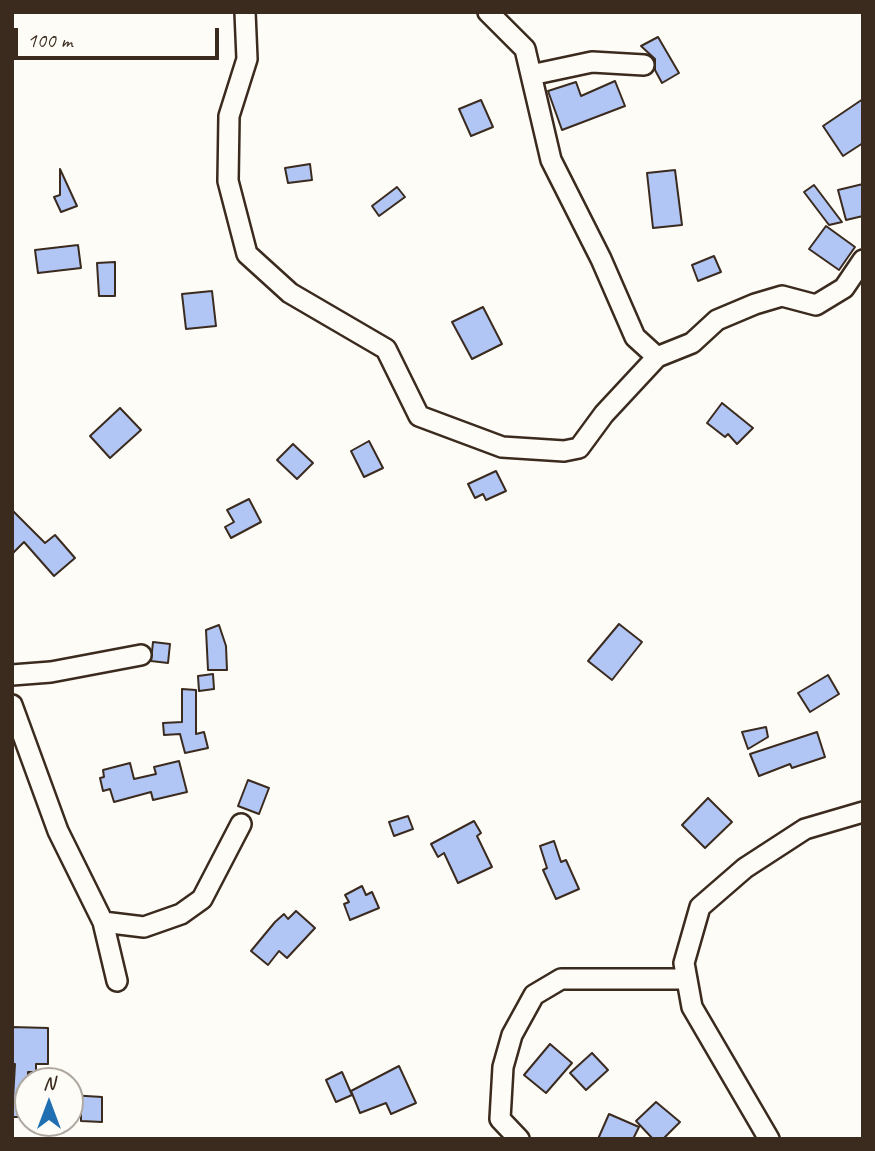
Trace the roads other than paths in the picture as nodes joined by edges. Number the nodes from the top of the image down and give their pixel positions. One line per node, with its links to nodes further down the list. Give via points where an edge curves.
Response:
1 (246, 12): 6 (street, via 247,60 229,116 228,181 247,254 290,293 386,349 419,416 502,447 579,448)
2 (488, 12): 4 (street, via 525,50)
3 (644, 65): 4 (street, via 592,62)
4 (531, 75): 6 (street, via 551,160 635,337)
5 (863, 260): 6 (street, via 844,288 816,305 782,296 755,304 717,320 692,343)
6 (657, 357)
7 (141, 655): 8 (street)
8 (12, 675)
9 (12, 705): 12 (street, via 58,831)
10 (863, 812): 13 (street, via 806,829 745,868 700,906 684,963)
11 (241, 824): 12 (street, via 202,899 181,914 144,926)
12 (103, 922): 14 (street)
13 (687, 978): 15 (street, via 561,979 534,995 512,1035 503,1067 500,1119); 16 (street, via 692,1007)
14 (117, 981)
15 (519, 1139)
16 (769, 1139)

